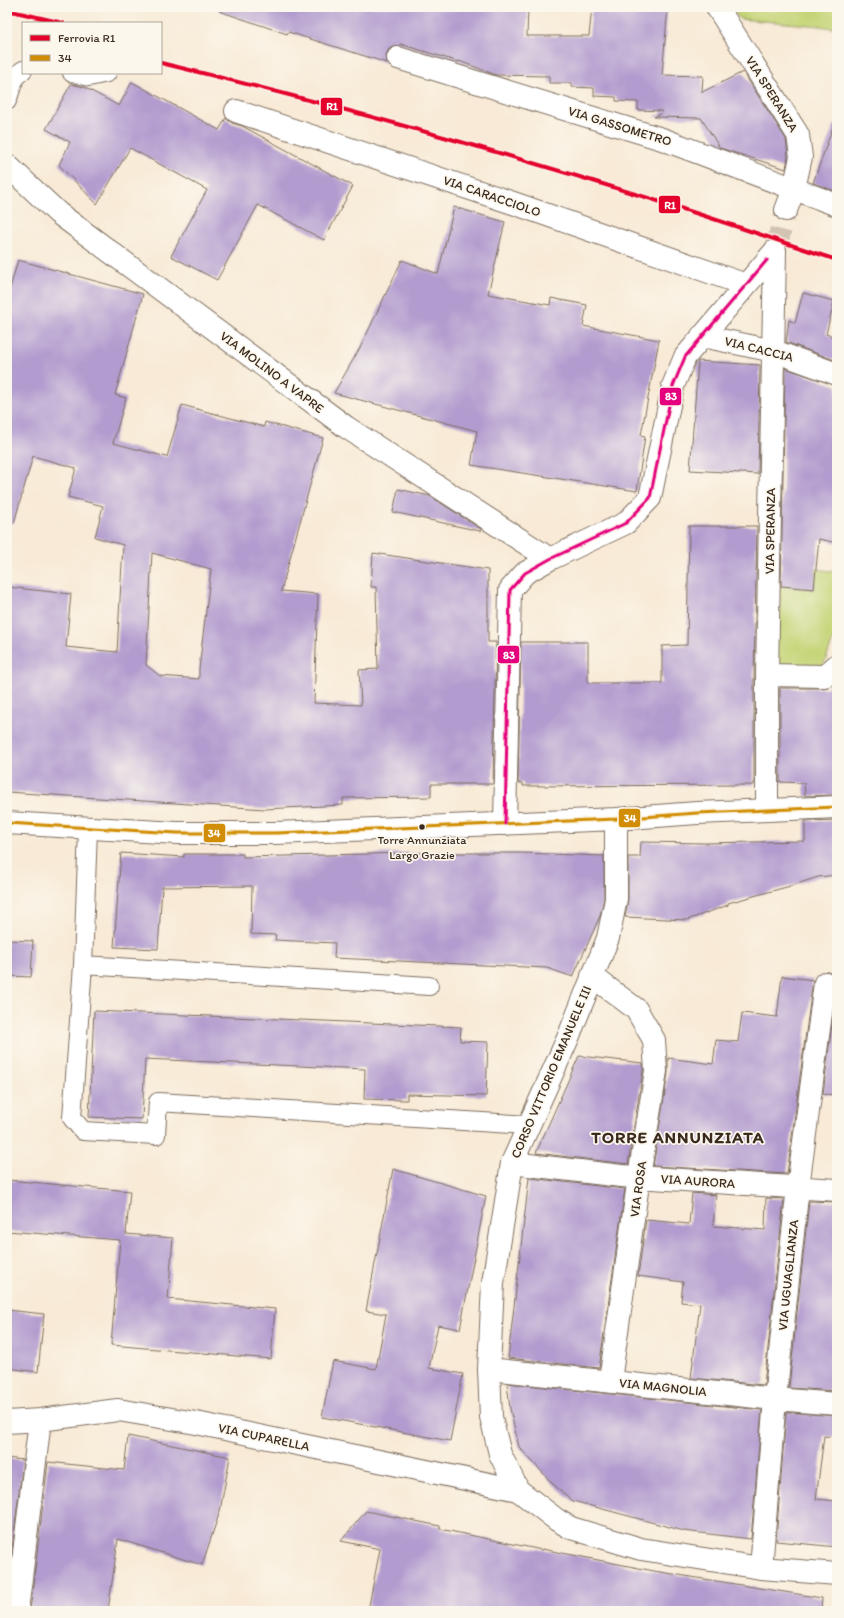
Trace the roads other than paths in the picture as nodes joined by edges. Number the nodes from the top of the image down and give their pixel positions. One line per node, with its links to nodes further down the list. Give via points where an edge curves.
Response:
1 (717, 7): 9 (street, VIA SPERANZA, via 798,135 801,157)
2 (398, 58): 9 (street, VIA GASSOMETRO, via 662,139)
3 (22, 71): 6 (lane, via 15,77)
4 (76, 74): 5 (lane, via 89,77)
5 (102, 74)
6 (7, 101)
7 (236, 111): 12 (street, VIA CARACCIOLO, via 516,204)
8 (7, 165): 16 (street, VIA MOLINO A VAPRE, via 58,213 346,427)
9 (794, 189): 10 (street, VIA GASSOMETRO); 11 (street, VIA SPERANZA)
10 (837, 205)
11 (786, 210)
12 (746, 285): 13 (street); 14 (street, VIA SPERANZA, via 774,251)
13 (702, 336): 14 (street, VIA CACCIA); 16 (street, via 685,357 674,386 650,498 626,523)
14 (774, 351): 15 (street, VIA CACCIA); 18 (street, VIA SPERANZA)
15 (837, 374)
16 (550, 559): 23 (street, via 524,573 510,590)
17 (837, 665): 18 (street, via 825,676)
18 (767, 675): 20 (street, VIA SPERANZA)
19 (837, 808): 20 (street)
20 (767, 810): 21 (street)
21 (616, 819): 23 (street); 26 (street, CORSO VITTORIO EMANUELE III, via 616,899 608,938)
22 (7, 823): 24 (street)
23 (505, 824): 24 (street, via 276,833 177,833)
24 (88, 829): 25 (lane)
25 (82, 965): 28 (lane); 29 (lane, via 72,1118 83,1131 156,1135 158,1102)
26 (592, 976): 29 (street, CORSO VITTORIO EMANUELE III, via 568,1038); 31 (street, VIA ROSA, via 636,1009 654,1040 656,1072)
27 (825, 983): 32 (street, VIA UGUAGLIANZA)
28 (429, 986)
29 (528, 1125): 30 (street, CORSO VITTORIO EMANUELE III)
30 (512, 1163): 31 (street, VIA AURORA); 34 (street, CORSO VITTORIO EMANUELE III, via 493,1283)
31 (639, 1177): 32 (street, VIA AURORA); 35 (street, VIA ROSA)
32 (798, 1187): 33 (street, VIA AURORA); 36 (street, VIA UGUAGLIANZA)
33 (837, 1190)
34 (489, 1369): 35 (street, VIA MAGNOLIA); 40 (street, CORSO VITTORIO EMANUELE III, via 490,1417 500,1454)
35 (610, 1381): 36 (street, VIA MAGNOLIA)
36 (775, 1399): 37 (street, VIA MAGNOLIA); 41 (street, VIA UGUAGLIANZA)
37 (837, 1404)
38 (40, 1420): 39 (street, VIA CUPARELLA); 40 (street, VIA CUPARELLA, via 118,1410 196,1423); 43 (street)
39 (7, 1422)
40 (518, 1490): 41 (street, CORSO VITTORIO EMANUELE III, via 571,1528 641,1549)
41 (761, 1568): 42 (street, CORSO VITTORIO EMANUELE III)
42 (837, 1574)
43 (17, 1611)

